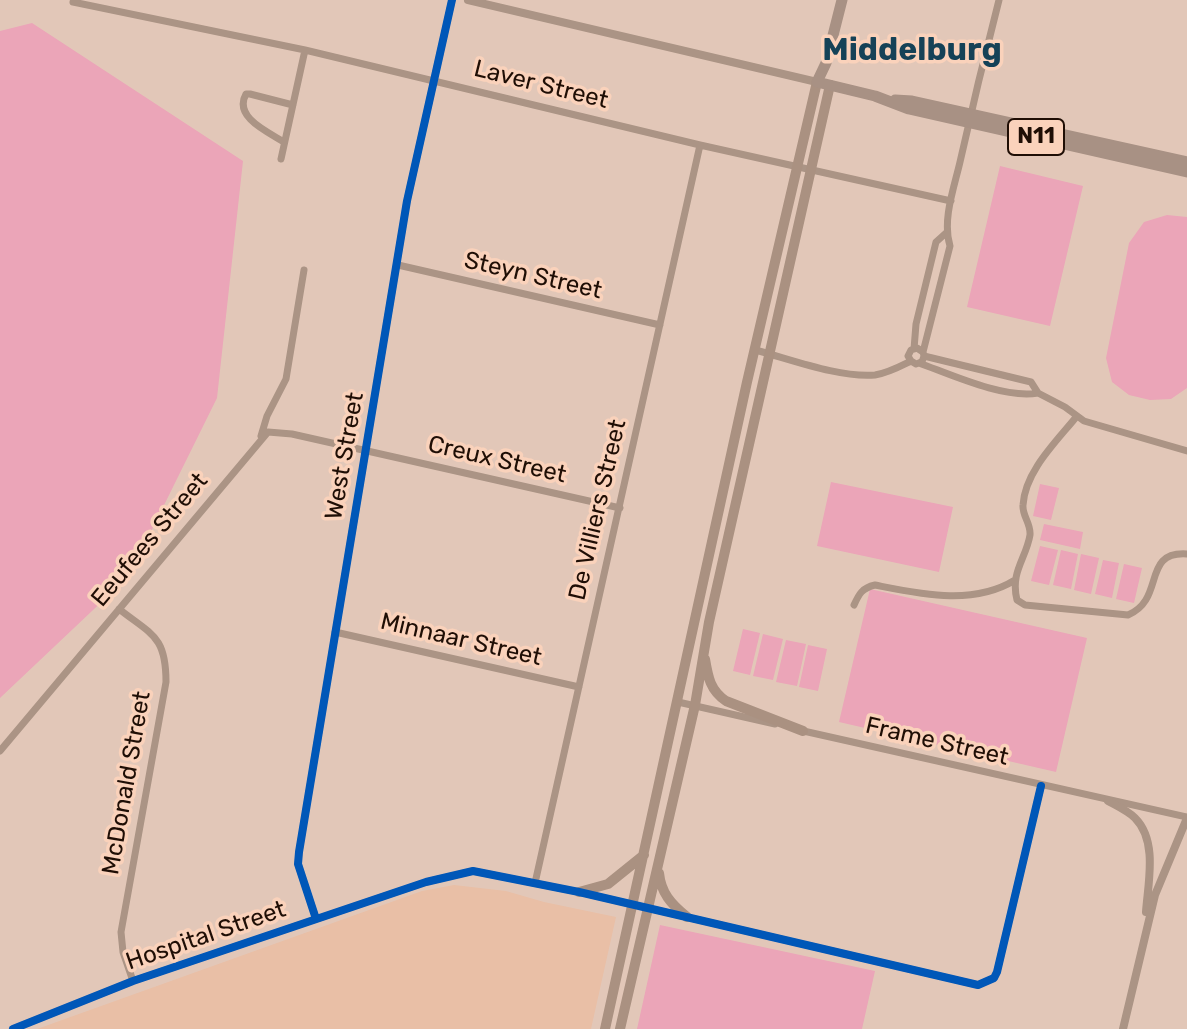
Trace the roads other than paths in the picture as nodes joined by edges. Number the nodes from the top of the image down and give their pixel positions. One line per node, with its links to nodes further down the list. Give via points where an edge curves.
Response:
1 (452, 0): 7 (street, West Street)
2 (468, 0): 8 (street)
3 (842, 0): 8 (highway)
4 (999, 0): 10 (street)
5 (73, 2): 6 (street, Laver Street)
6 (305, 50): 7 (street, Laver Street); 9 (street)
7 (433, 80): 12 (street, Laver Street); 20 (street, West Street)
8 (824, 83): 10 (highway, N11); 15 (main road); 16 (main road)
9 (293, 105): 11 (street); 11 (street, via 250,94 241,104 255,124)
10 (970, 118): 14 (highway, N11); 17 (highway, N11); 18 (street)
11 (284, 142): 13 (street)
12 (700, 145): 15 (street, Laver Street); 24 (street, De Villiers Street)
13 (281, 159)
14 (1187, 162)
15 (799, 167): 16 (street, Laver Street); 26 (main road)
16 (812, 170): 18 (street, Laver Street); 27 (main road)
17 (1187, 172)
18 (951, 201): 19 (street)
19 (946, 233): 22 (street, via 936,242); 23 (street, via 950,246)
20 (398, 265): 24 (street, Steyn Street); 32 (street, West Street)
21 (304, 270): 31 (street, Eeufees Street, via 286,379)
22 (923, 299): 23 (street); 25 (street)
23 (936, 302): 28 (street)
24 (660, 325): 36 (street, De Villiers Street)
25 (914, 349): 28 (street); 28 (street, via 908,356)
26 (755, 350): 27 (street); 34 (main road)
27 (768, 353): 28 (street, via 873,375); 35 (main road)
28 (919, 358): 29 (street, via 977,383); 29 (street, via 1031,382)
29 (1038, 393): 30 (street)
30 (1077, 416): 33 (street); 38 (street, via 1028,485 1023,510 1030,534)
31 (260, 438): 32 (street, via 276,431); 40 (street, Eeufees Street)
32 (366, 451): 36 (street, Creux Street); 43 (street, West Street)
33 (1187, 451)
34 (724, 493): 35 (main road); 41 (main road)
35 (737, 496): 42 (main road)
36 (620, 508): 45 (street, De Villiers Street)
37 (1187, 554): 38 (street, via 1164,558 1146,603 1128,615 1025,605 1017,600)
38 (1015, 580): 39 (street, via 974,595 934,595 875,585 866,587)
39 (854, 605)
40 (119, 609): 49 (street, Eeufees Street); 62 (street, McDonald Street, via 158,640 166,664 121,932)
41 (695, 619): 42 (main road); 46 (main road)
42 (709, 622): 44 (main road)
43 (335, 632): 45 (street, Minnaar Street); 60 (street, West Street, via 298,864)
44 (703, 653): 47 (main road); 48 (main road, via 717,695)
45 (579, 687): 55 (street, De Villiers Street)
46 (678, 702): 47 (street, Frame Street); 53 (main road)
47 (695, 705): 48 (street, Frame Street); 54 (main road)
48 (803, 731): 50 (street, Frame Street)
49 (0, 751)
50 (1041, 786): 51 (street, Frame Street); 59 (street, Hospital Street, via 997,972 989,982 971,984)
51 (1108, 801): 52 (street, Frame Street); 61 (street, via 1138,820 1146,836)
52 (1187, 817): 61 (street)
53 (644, 855): 56 (main road, via 608,884); 57 (main road)
54 (658, 863): 58 (main road); 59 (main road, via 661,886)
55 (535, 883): 56 (street, Hospital Street); 60 (street, Hospital Street, via 465,872)
56 (579, 892): 57 (street, Hospital Street)
57 (633, 906): 58 (street, Hospital Street); 64 (main road)
58 (648, 909): 59 (street, Hospital Street); 65 (main road)
59 (687, 917)
60 (316, 919): 62 (street, Hospital Street)
61 (1146, 928): 66 (street)
62 (133, 981): 63 (street, Hospital Street)
63 (13, 1029)
64 (605, 1029)
65 (620, 1029)
66 (1123, 1029)

